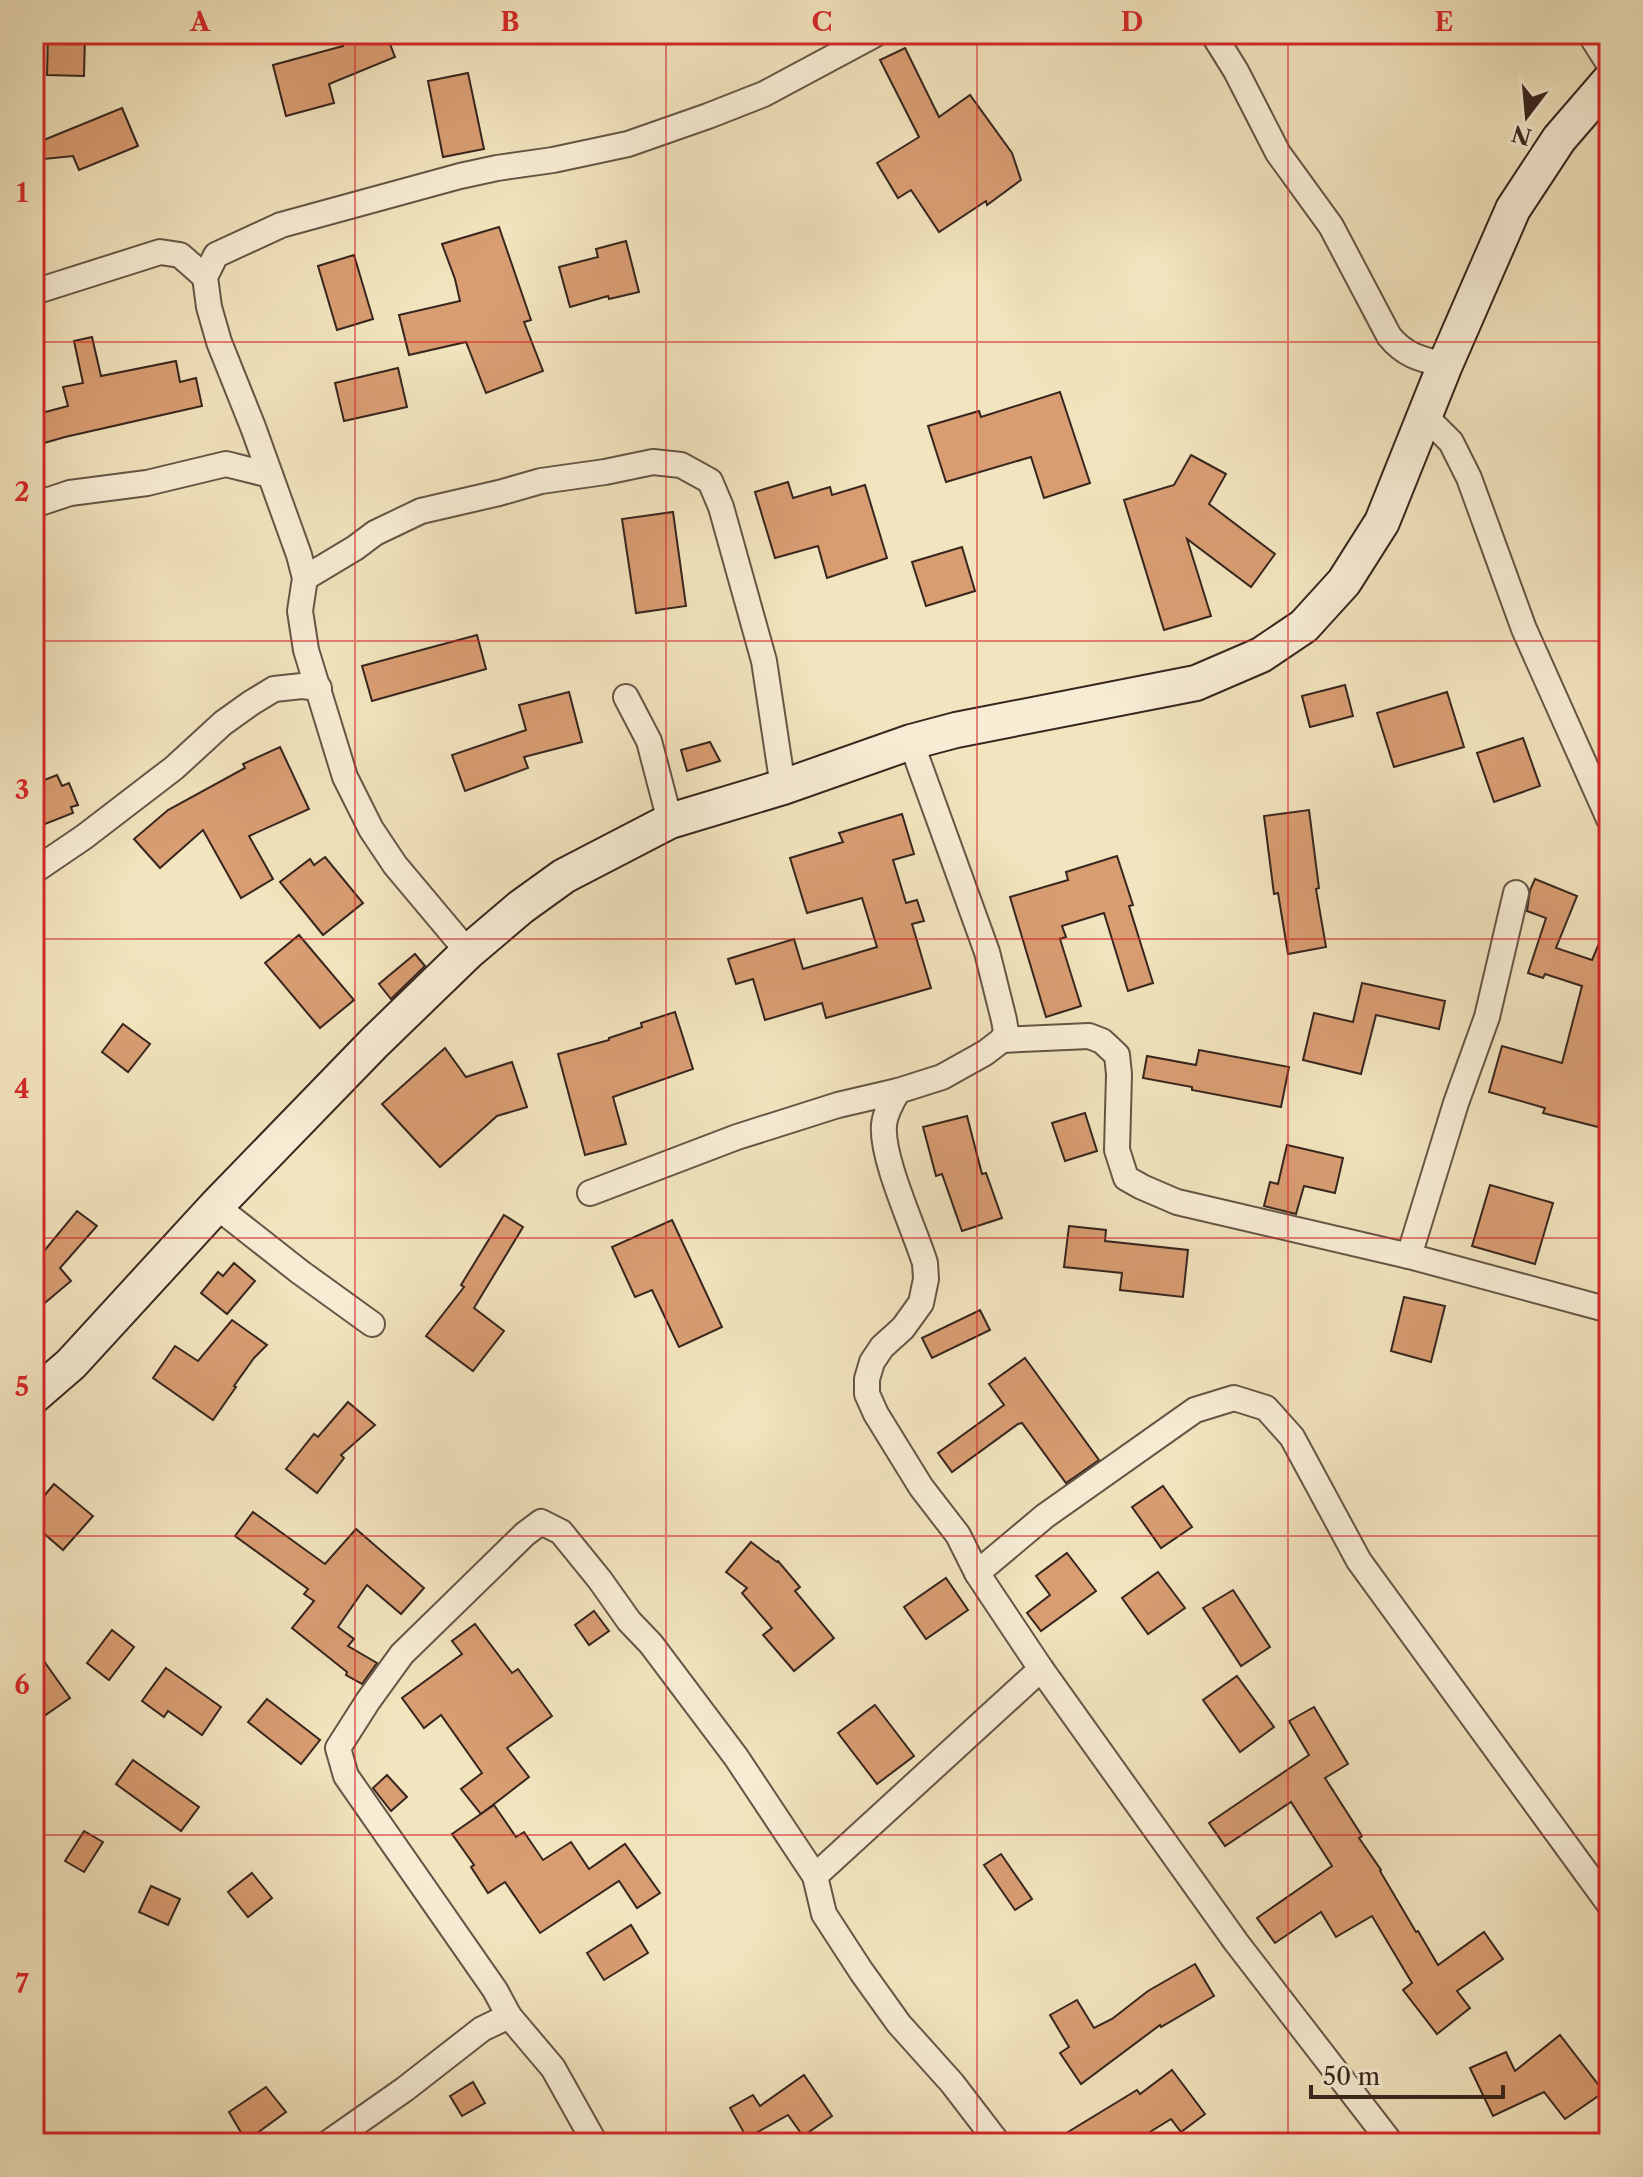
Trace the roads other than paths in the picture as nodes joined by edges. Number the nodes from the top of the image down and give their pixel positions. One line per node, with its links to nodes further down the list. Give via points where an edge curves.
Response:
1 (876, 34): 6 (street, via 764,94 628,144 460,176 281,225 216,255)
2 (1213, 34): 8 (street, via 1278,153 1331,226 1389,336 1408,354)
3 (1590, 34): 4 (street)
4 (1609, 64)
5 (1609, 81): 8 (street, via 1559,139 1513,209)
6 (205, 277): 7 (street, via 180,255 160,252); 10 (street, via 219,342)
7 (34, 292)
8 (1445, 365): 9 (street)
9 (1425, 416): 15 (street, via 1382,522 1344,582 1304,626 1261,655 1196,683); 17 (street, via 1451,442 1469,478 1524,629)
10 (270, 475): 11 (street, via 226,464 147,483 70,493); 12 (street)
11 (34, 505)
12 (305, 578): 13 (street, via 300,611); 16 (street, via 421,511 541,481 653,462 681,465 710,481 721,507 764,661)
13 (319, 688): 19 (street, via 274,689 251,703 174,768); 21 (street, via 345,777 371,829)
14 (626, 697): 18 (street, via 649,741)
15 (911, 742): 16 (street); 22 (street, via 987,952 1004,1020)
16 (783, 787): 18 (street)
17 (1609, 819)
18 (670, 821): 21 (street, via 564,876)
19 (34, 871)
20 (1516, 893): 26 (street, via 1487,1017)
21 (468, 952): 25 (street)
22 (1002, 1040): 23 (street, via 942,1077); 26 (street, via 1089,1036 1117,1055 1117,1150 1126,1178 1142,1187 1177,1202)
23 (898, 1091): 24 (street, via 737,1137); 30 (street, via 885,1118 884,1137 926,1279 921,1303 872,1362 867,1394)
24 (590, 1193)
25 (216, 1206): 28 (street); 29 (street, via 71,1364)
26 (1409, 1256): 27 (street)
27 (1609, 1310)
28 (372, 1324)
29 (34, 1396)
30 (977, 1573): 31 (street); 33 (street, via 1045,1516 1195,1410 1234,1398 1266,1408 1292,1437 1359,1561)
31 (1041, 1669): 32 (street); 38 (street, via 1236,1942)
32 (815, 1876): 34 (street, via 736,1757 651,1644 561,1532 541,1522 402,1654 338,1748 346,1776); 35 (street, via 824,1914 861,1971 952,2083)
33 (1609, 1904)
34 (509, 2016): 36 (street, via 482,2029); 37 (street, via 553,2068)
35 (986, 2139)
36 (328, 2143)
37 (595, 2143)
38 (1391, 2143)

